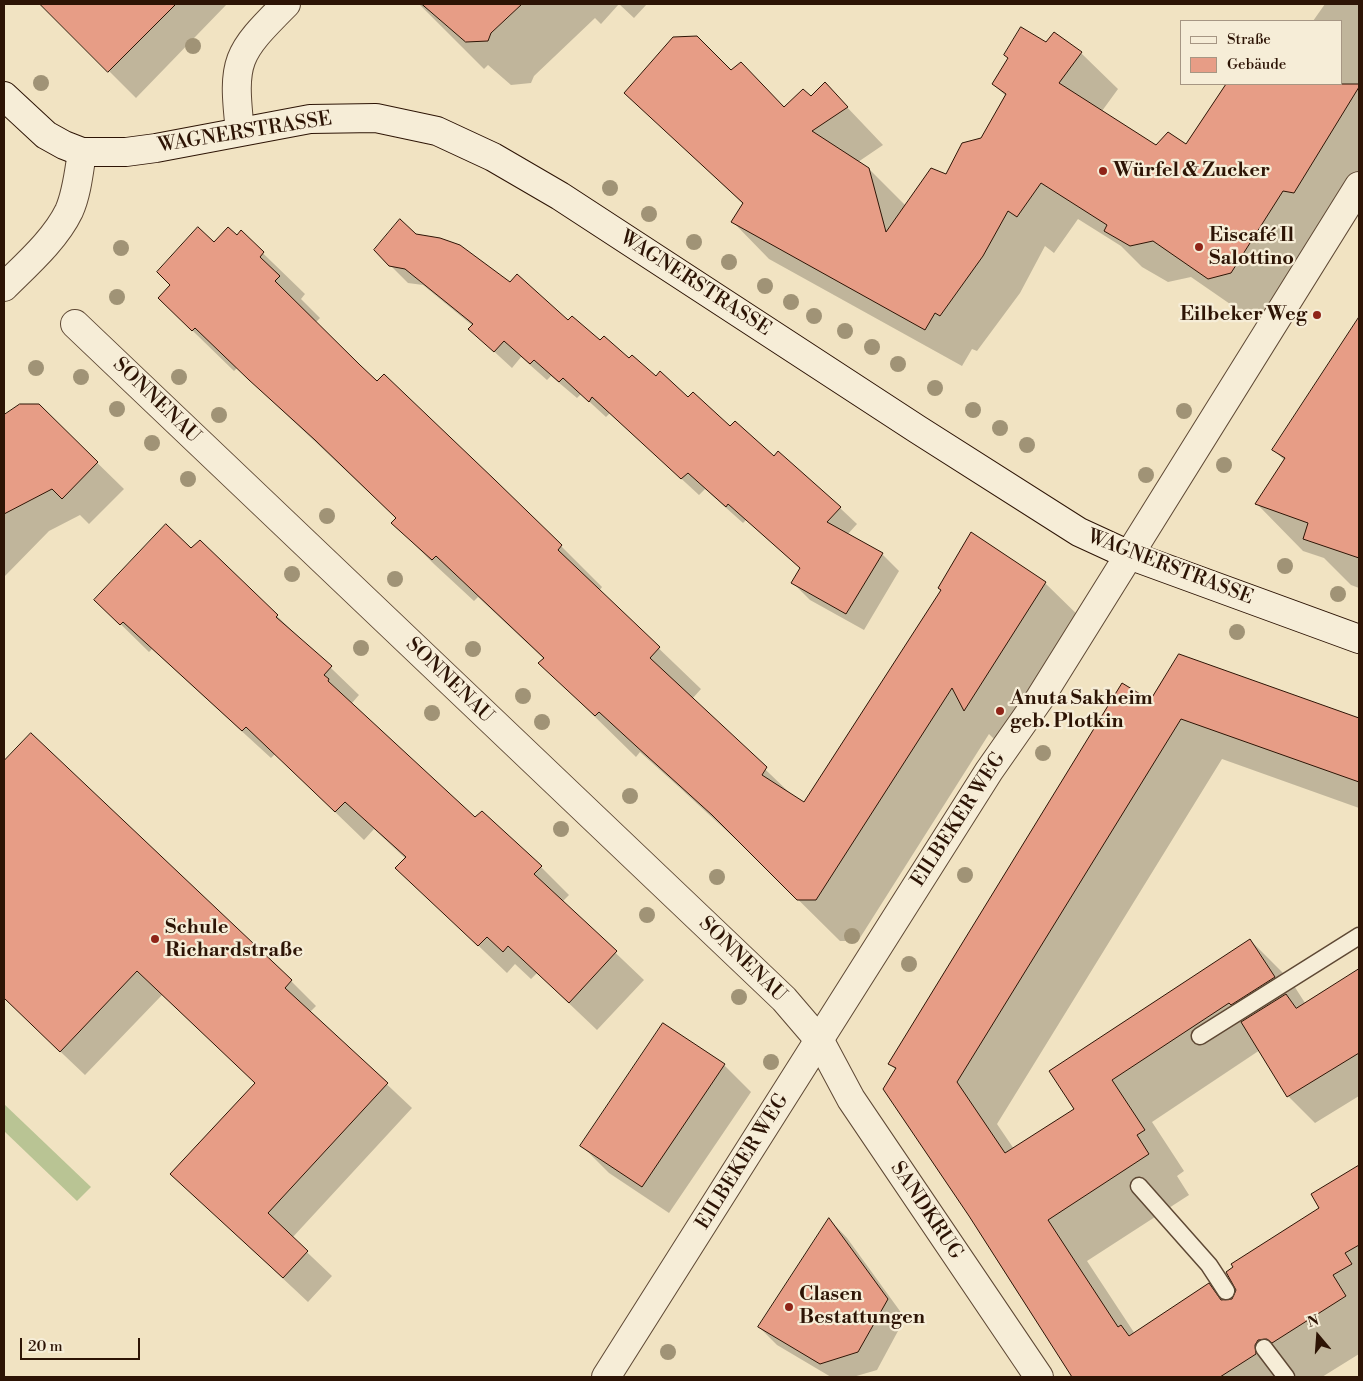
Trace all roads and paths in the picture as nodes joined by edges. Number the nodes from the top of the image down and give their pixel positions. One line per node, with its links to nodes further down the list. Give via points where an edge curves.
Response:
1 (286, 4): 3 (street, via 247,45 240,58 235,92)
2 (4, 96): 4 (street, WAGNERSTRASSE, via 46,135)
3 (240, 131): 4 (street, WAGNERSTRASSE, via 146,149); 8 (street, WAGNERSTRASSE, via 310,119 376,118 437,131 464,143 560,196 1055,517)
4 (82, 152): 6 (street, via 69,211 56,232)
5 (1359, 186): 8 (street, EILBEKER WEG)
6 (4, 287)
7 (75, 324): 12 (street, SONNENAU, via 784,999)
8 (1129, 555): 9 (street, WAGNERSTRASSE); 12 (street, EILBEKER WEG)
9 (1359, 639)
10 (1359, 936): 11 (lane)
11 (1200, 1036)
12 (820, 1041): 16 (street, EILBEKER WEG); 17 (street, SANDKRUG, via 851,1100)
13 (1138, 1186): 14 (lane, via 1209,1265)
14 (1226, 1291)
15 (1264, 1348): 18 (lane)
16 (606, 1377)
17 (1039, 1377)
18 (1286, 1377)

